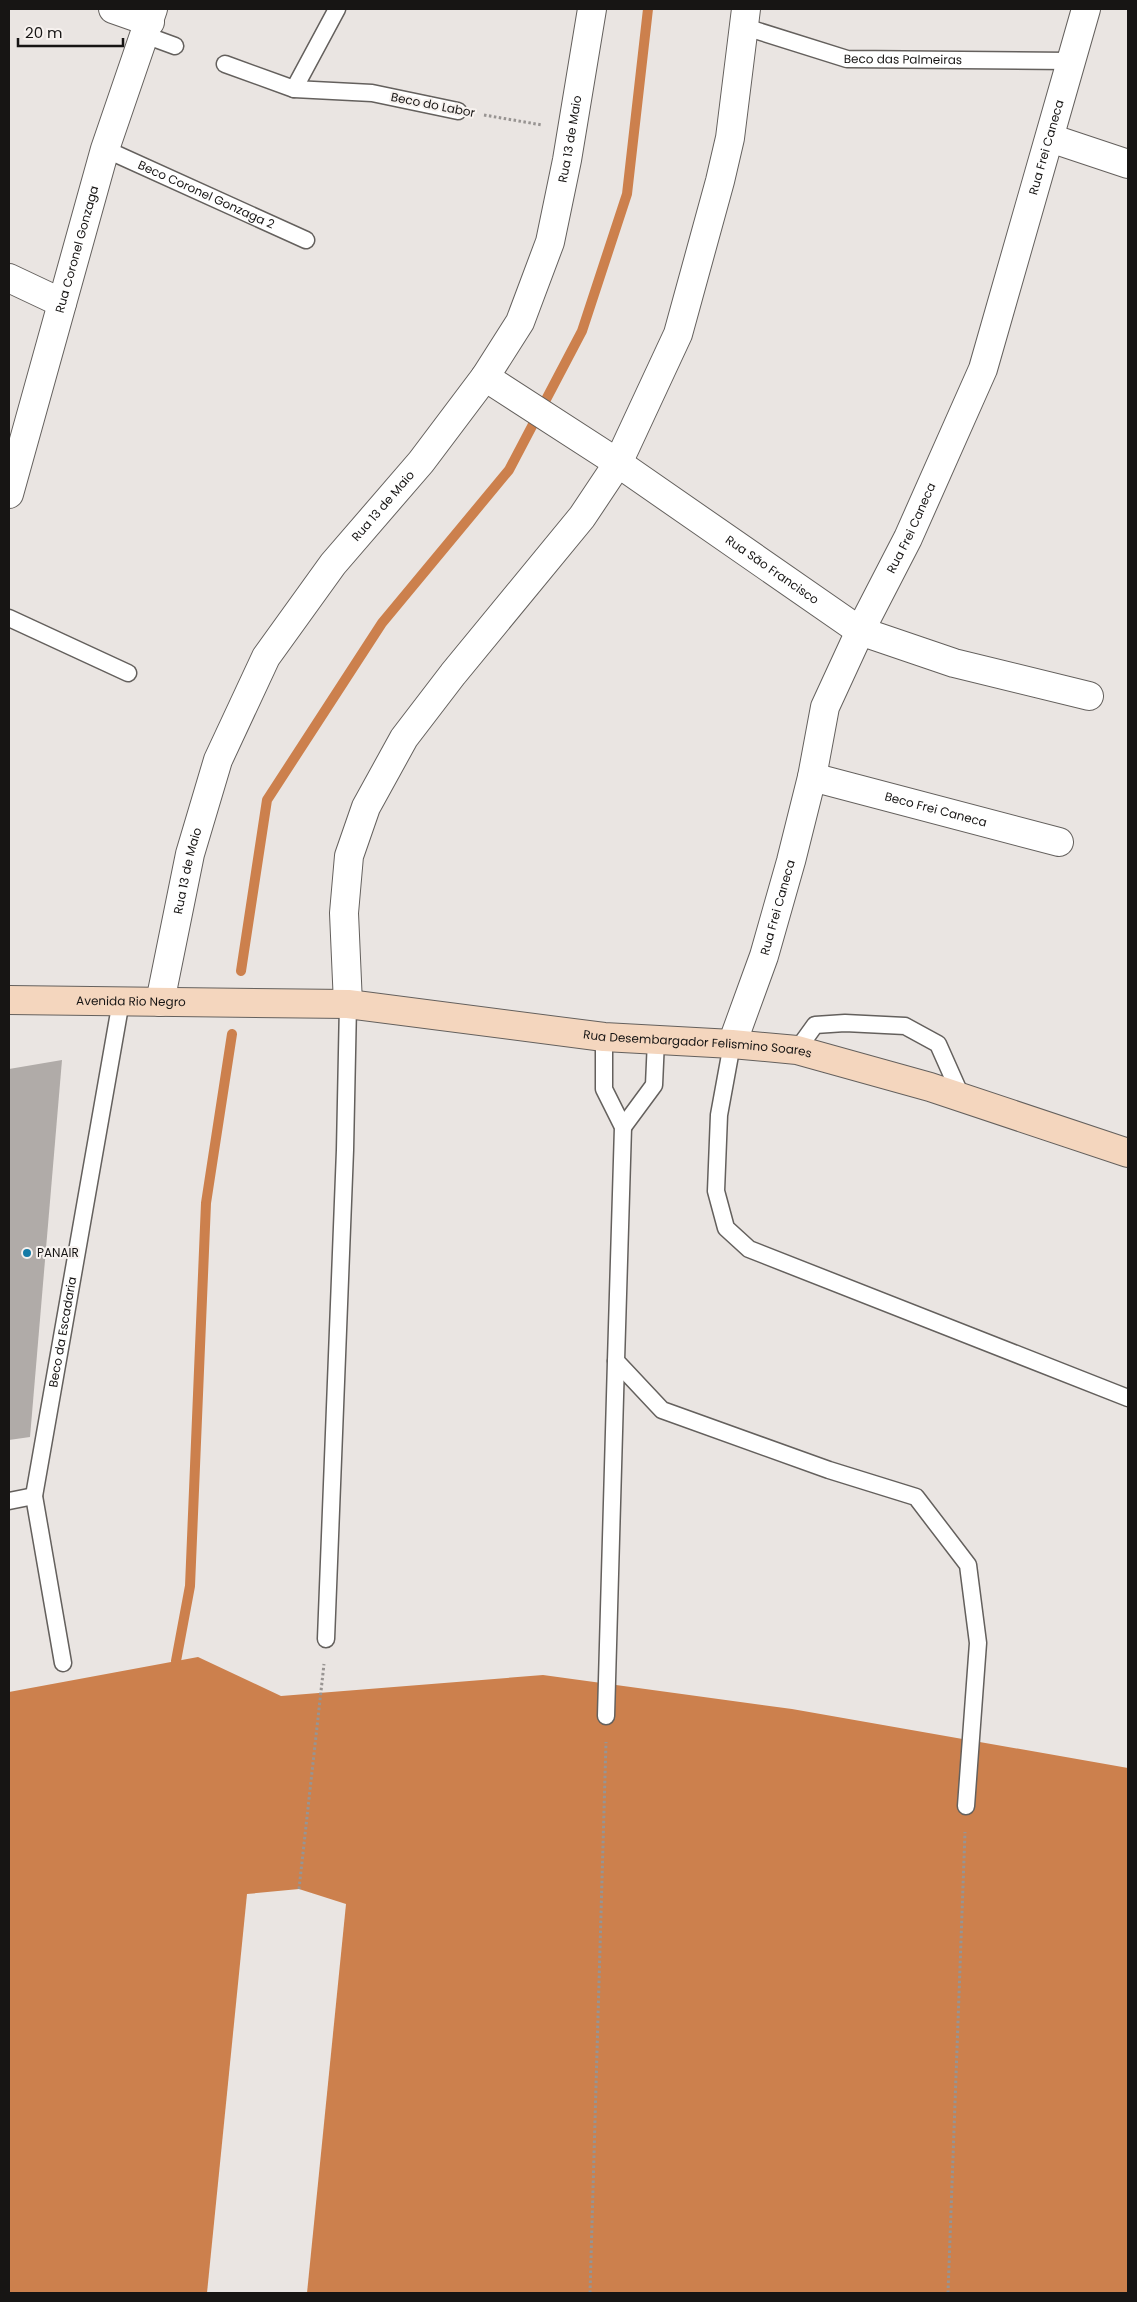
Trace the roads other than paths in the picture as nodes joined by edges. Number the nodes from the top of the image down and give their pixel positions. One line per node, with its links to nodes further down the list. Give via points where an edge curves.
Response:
1 (113, 9): 6 (street)
2 (337, 9): 10 (lane)
3 (592, 9): 18 (street, Rua 13 de Maio, via 550,242 520,322)
4 (1086, 9): 8 (street, Rua Frei Caneca)
5 (744, 18): 8 (lane, Beco das Palmeiras, via 847,59); 19 (street, via 730,138 678,334)
6 (150, 22): 7 (lane); 13 (street, Rua Coronel Gonzaga)
7 (175, 46)
8 (1070, 61): 12 (street, Rua Frei Caneca)
9 (224, 64): 10 (lane, Beco do Labor)
10 (294, 90): 11 (lane, Beco do Labor, via 372,92)
11 (458, 111)
12 (1050, 138): 14 (street); 22 (street, Rua Frei Caneca, via 983,369 908,538)
13 (105, 149): 15 (lane, Beco Coronel Gonzaga 2); 17 (street, Rua Coronel Gonzaga)
14 (1128, 164)
15 (306, 240)
16 (9, 278): 17 (street)
17 (62, 303): 20 (street, Rua Coronel Gonzaga)
18 (492, 381): 19 (street, Rua São Francisco); 29 (street, Rua 13 de Maio, via 333,564 266,657 218,760 190,854)
19 (609, 457): 22 (street, Rua São Francisco); 31 (street, via 582,518 404,738 366,808 350,856 344,913)
20 (9, 494)
21 (9, 618): 23 (lane)
22 (860, 631): 24 (street, Rua São Francisco, via 954,663); 25 (street, Rua Frei Caneca, via 825,707)
23 (128, 673)
24 (1089, 696)
25 (812, 777): 26 (street, Beco Frei Caneca); 34 (street, Rua Frei Caneca, via 764,956)
26 (1059, 842)
27 (9, 1000): 28 (street, Avenida Rio Negro)
28 (122, 1001): 29 (street, Avenida Rio Negro); 41 (lane, Beco da Escadaria)
29 (160, 1002): 30 (street, Avenida Rio Negro)
30 (254, 1002): 31 (street, Rua Desembargador Felismino Soares)
31 (348, 1004): 32 (street, Rua Desembargador Felismino Soares); 43 (lane, via 346,1150)
32 (604, 1037): 33 (street, Rua Desembargador Felismino Soares); 37 (lane, via 604,1089)
33 (656, 1040): 34 (street, Rua Desembargador Felismino Soares); 37 (lane, via 654,1085)
34 (732, 1044): 35 (street, Rua Desembargador Felismino Soares); 40 (lane, via 720,1115 716,1191 726,1228 749,1249)
35 (797, 1050): 36 (street, Rua Desembargador Felismino Soares); 36 (lane, via 815,1025 905,1026 938,1044)
36 (962, 1098): 38 (street, Rua Desembargador Felismino Soares)
37 (624, 1128): 39 (lane)
38 (1128, 1153)
39 (616, 1361): 45 (lane); 46 (lane, via 662,1410 916,1497 968,1565 978,1643)
40 (1128, 1398)
41 (34, 1496): 42 (lane); 44 (lane, Beco da Escadaria)
42 (9, 1501)
43 (326, 1639)
44 (63, 1663)
45 (606, 1716)
46 (966, 1806)

